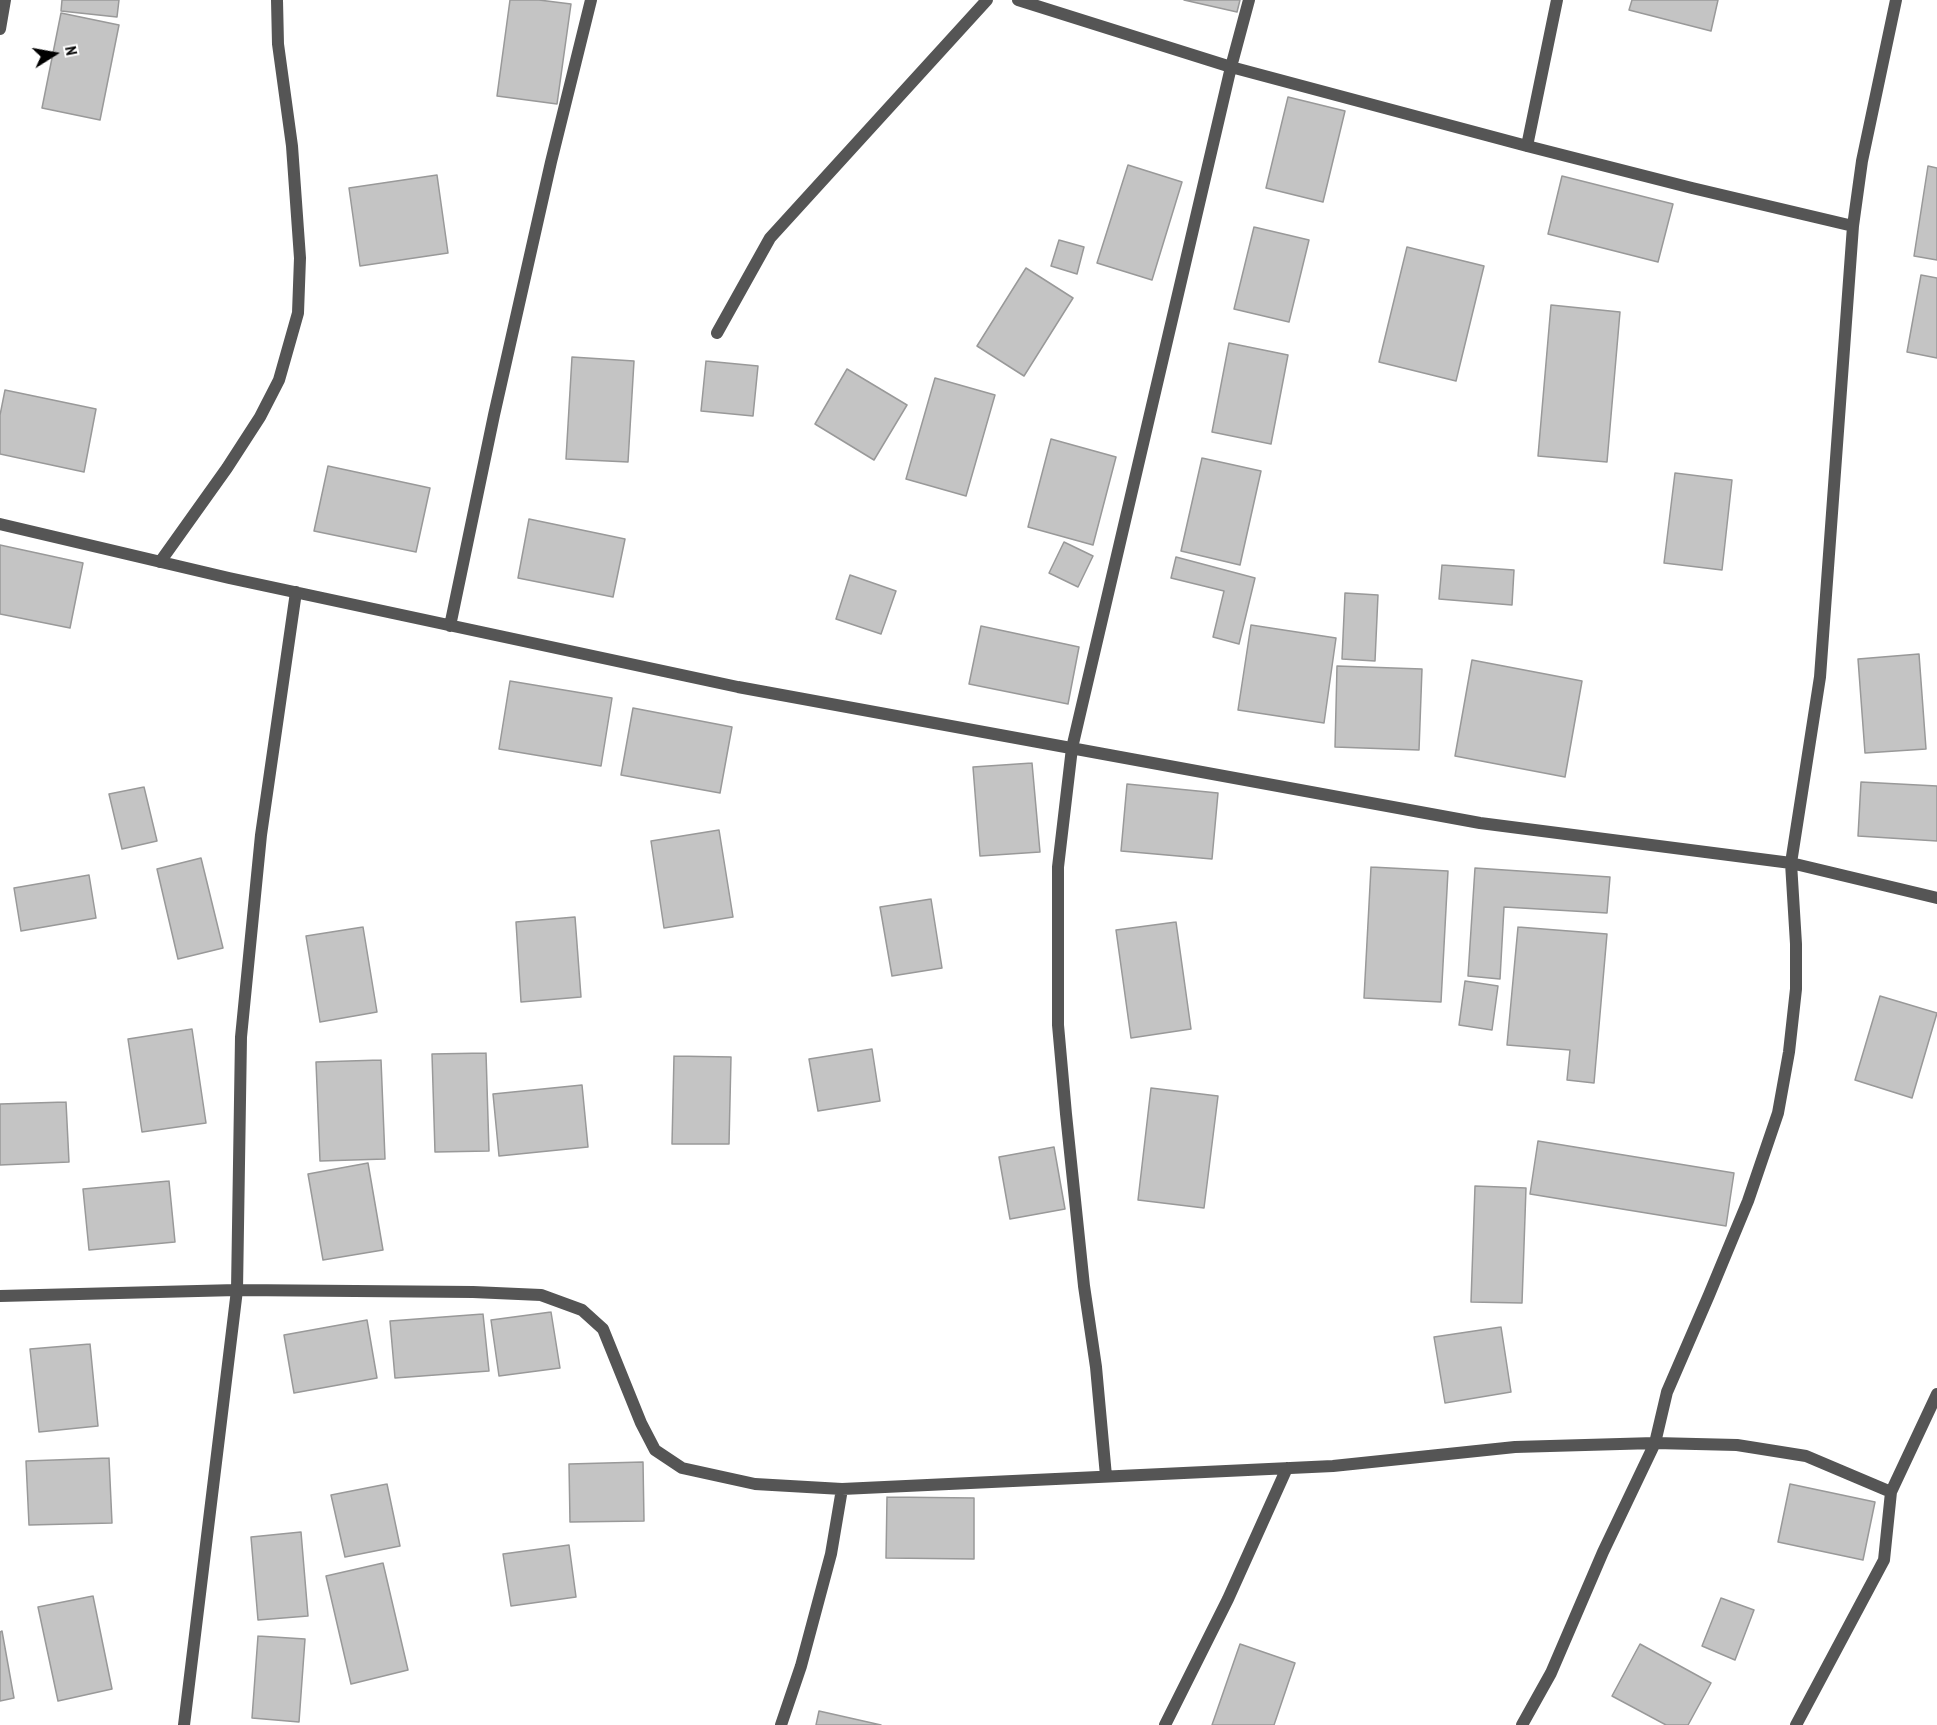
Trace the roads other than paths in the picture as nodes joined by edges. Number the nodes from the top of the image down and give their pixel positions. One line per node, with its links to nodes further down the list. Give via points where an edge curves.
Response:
1 (5, 0): 9 (street)
2 (277, 0): 15 (street, via 300,258 298,313 279,380 260,417)
3 (591, 0): 17 (street, via 551,162)
4 (987, 0): 13 (street, via 770,238)
5 (1018, 0): 10 (street)
6 (1249, 0): 10 (street)
7 (1557, 0): 11 (street)
8 (1896, 0): 12 (street, via 1862,161)
9 (0, 29)
10 (1231, 67): 11 (street); 18 (street)
11 (1527, 146): 12 (street)
12 (1853, 226): 19 (street, via 1820,677)
13 (717, 333)
14 (0, 524): 15 (street)
15 (160, 562): 16 (street)
16 (296, 592): 17 (street); 21 (street, via 261,835 241,1038)
17 (450, 626): 18 (street, via 738,687)
18 (1072, 748): 19 (street, via 1480,823); 26 (street, via 1058,867 1058,1025)
19 (1791, 864): 20 (street); 24 (street, via 1796,989 1778,1113 1748,1201 1667,1392)
20 (1937, 898)
21 (237, 1290): 22 (street); 27 (street, via 541,1295 582,1310 603,1329 655,1450 682,1468 754,1484); 29 (street)
22 (0, 1296)
23 (1937, 1394): 28 (street)
24 (1655, 1443): 25 (street, via 1515,1448); 28 (street, via 1737,1445 1806,1456); 32 (street, via 1551,1673)
25 (1287, 1468): 26 (street); 31 (street)
26 (1106, 1476): 27 (street)
27 (842, 1489): 30 (street, via 831,1554)
28 (1891, 1492): 33 (street, via 1884,1560)
29 (184, 1725)
30 (781, 1725)
31 (1165, 1725)
32 (1522, 1725)
33 (1796, 1725)

